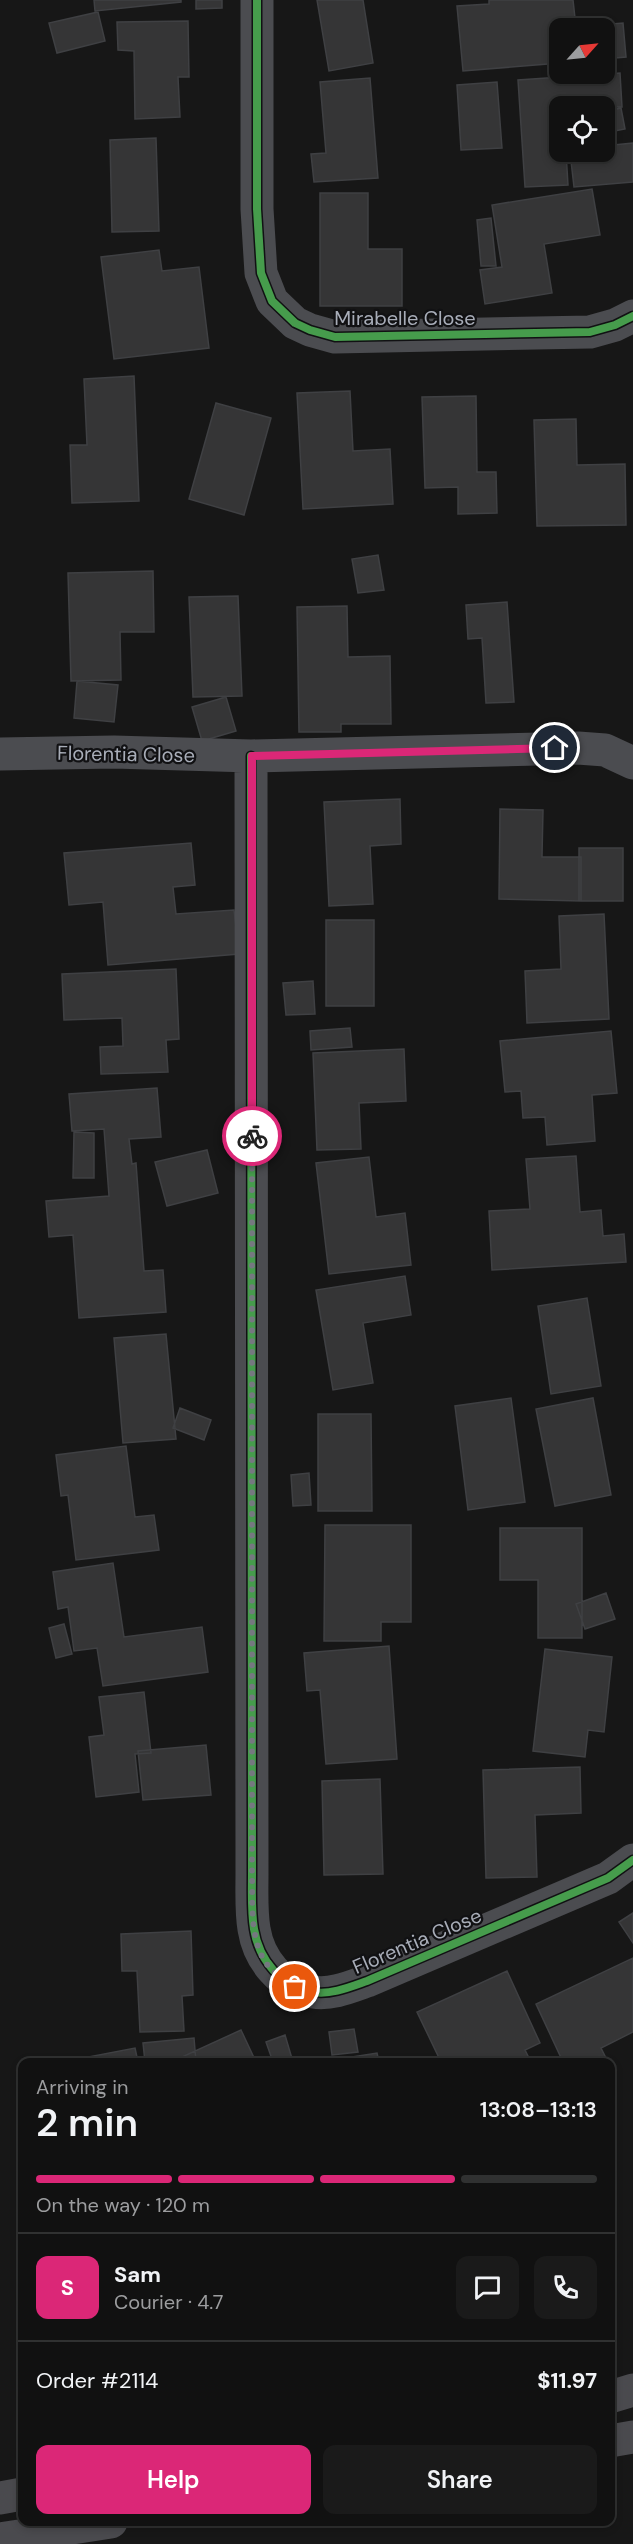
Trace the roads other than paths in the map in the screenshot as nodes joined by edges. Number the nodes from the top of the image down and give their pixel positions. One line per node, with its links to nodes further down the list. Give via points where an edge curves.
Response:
1 (257, 0): 2 (street, Mirabelle Close, via 256,209 261,273 272,301 296,323 335,337 380,338 590,332)
2 (633, 316)
3 (0, 754): 4 (street, Florentia Close)
4 (252, 756): 5 (street, Florentia Close, via 578,748 605,750); 6 (street, Florentia Close, via 252,1874 254,1929 260,1953 274,1972 295,1987 314,1992 340,1990 608,1878)
5 (633, 764)
6 (633, 1860)
7 (633, 2390): 8 (main road)
8 (615, 2395)
9 (633, 2398): 10 (main road)
10 (615, 2401)
11 (633, 2437): 12 (main road)
12 (615, 2440)
13 (18, 2495): 14 (main road)
14 (0, 2498)
15 (85, 2526): 16 (main road)
16 (0, 2539)

